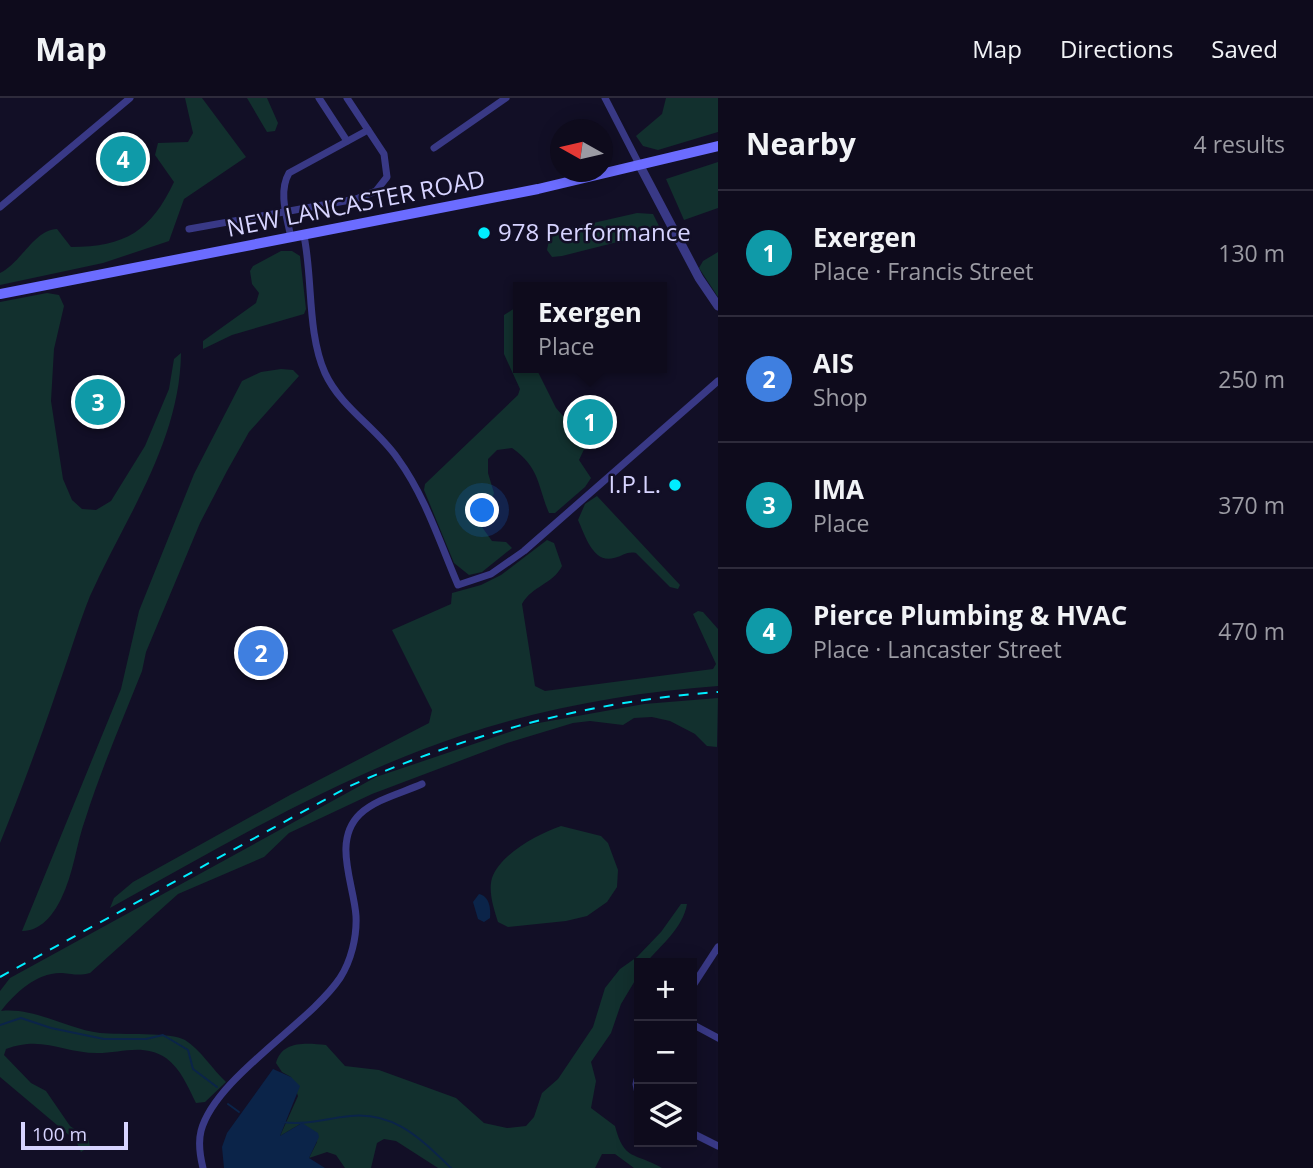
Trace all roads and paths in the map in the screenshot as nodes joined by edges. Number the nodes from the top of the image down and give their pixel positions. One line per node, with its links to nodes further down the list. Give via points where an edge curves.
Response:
1 (130, 98): 11 (street)
2 (318, 98): 7 (street)
3 (347, 98): 6 (street)
4 (506, 98): 9 (street)
5 (604, 98): 10 (street)
6 (368, 130): 7 (street); 12 (street, via 384,154 387,168 382,187 356,199)
7 (347, 141): 12 (street, via 289,173 284,182)
8 (718, 146): 10 (main road, NEW LANCASTER ROAD)
9 (433, 148)
10 (640, 166): 14 (main road, NEW LANCASTER ROAD); 17 (street)
11 (0, 208)
12 (286, 211): 13 (street); 15 (street)
13 (189, 229)
14 (304, 236): 15 (main road, NEW LANCASTER ROAD); 18 (street, via 317,345 326,374 399,460 423,502 458,585 491,574 524,551)
15 (291, 238): 16 (main road, NEW LANCASTER ROAD)
16 (0, 294)
17 (718, 306)
18 (718, 381)
19 (422, 784): 26 (street, via 366,808 352,825 346,849 355,933 347,963 330,990 212,1110 200,1132)
20 (718, 947): 21 (street)
21 (697, 979)
22 (697, 1027): 23 (street)
23 (718, 1038)
24 (697, 1136): 25 (street)
25 (718, 1146)
26 (203, 1168)

